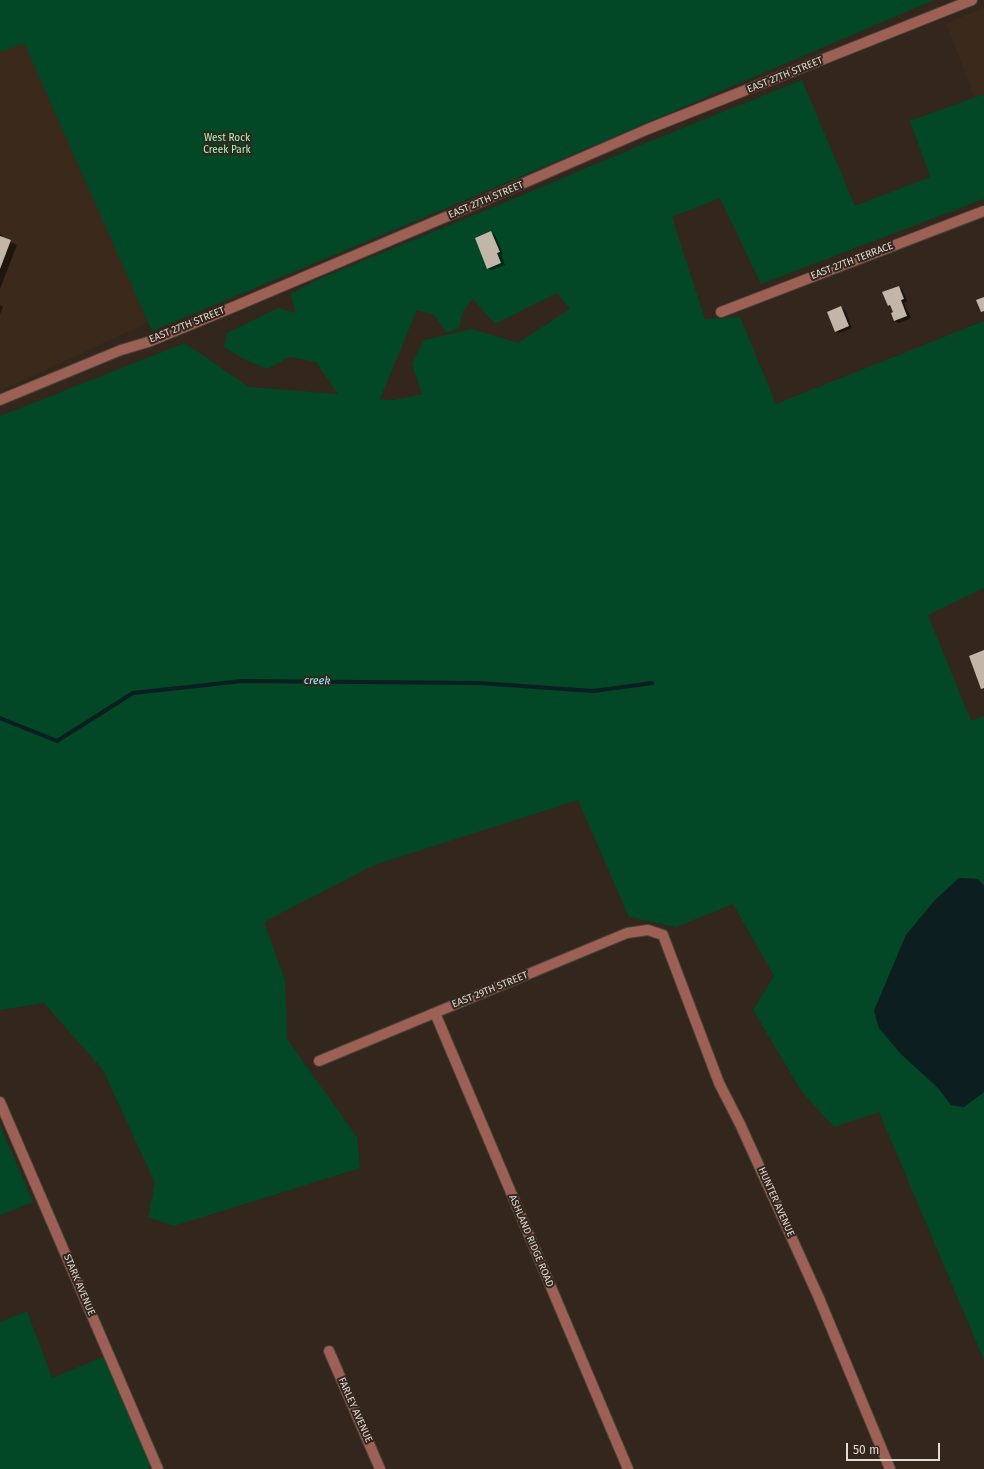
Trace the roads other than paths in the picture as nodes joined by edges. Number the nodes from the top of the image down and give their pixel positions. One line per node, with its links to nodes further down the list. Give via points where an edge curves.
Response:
1 (972, 0): 4 (street, EAST 27TH STREET, via 648,129 148,342 121,350)
2 (984, 210): 3 (street, EAST 27TH TERRACE)
3 (721, 312)
4 (0, 400)
5 (663, 935): 6 (street, EAST 29TH STREET, via 648,930 627,934); 13 (street, HUNTER AVENUE, via 719,1083 819,1298)
6 (435, 1013): 7 (street, EAST 29TH STREET); 12 (street, ASHLAND RIDGE ROAD)
7 (319, 1061)
8 (0, 1102): 10 (street, STARK AVENUE)
9 (329, 1352): 11 (street, FARLEY AVENUE)
10 (158, 1469)
11 (380, 1469)
12 (628, 1469)
13 (890, 1469)

